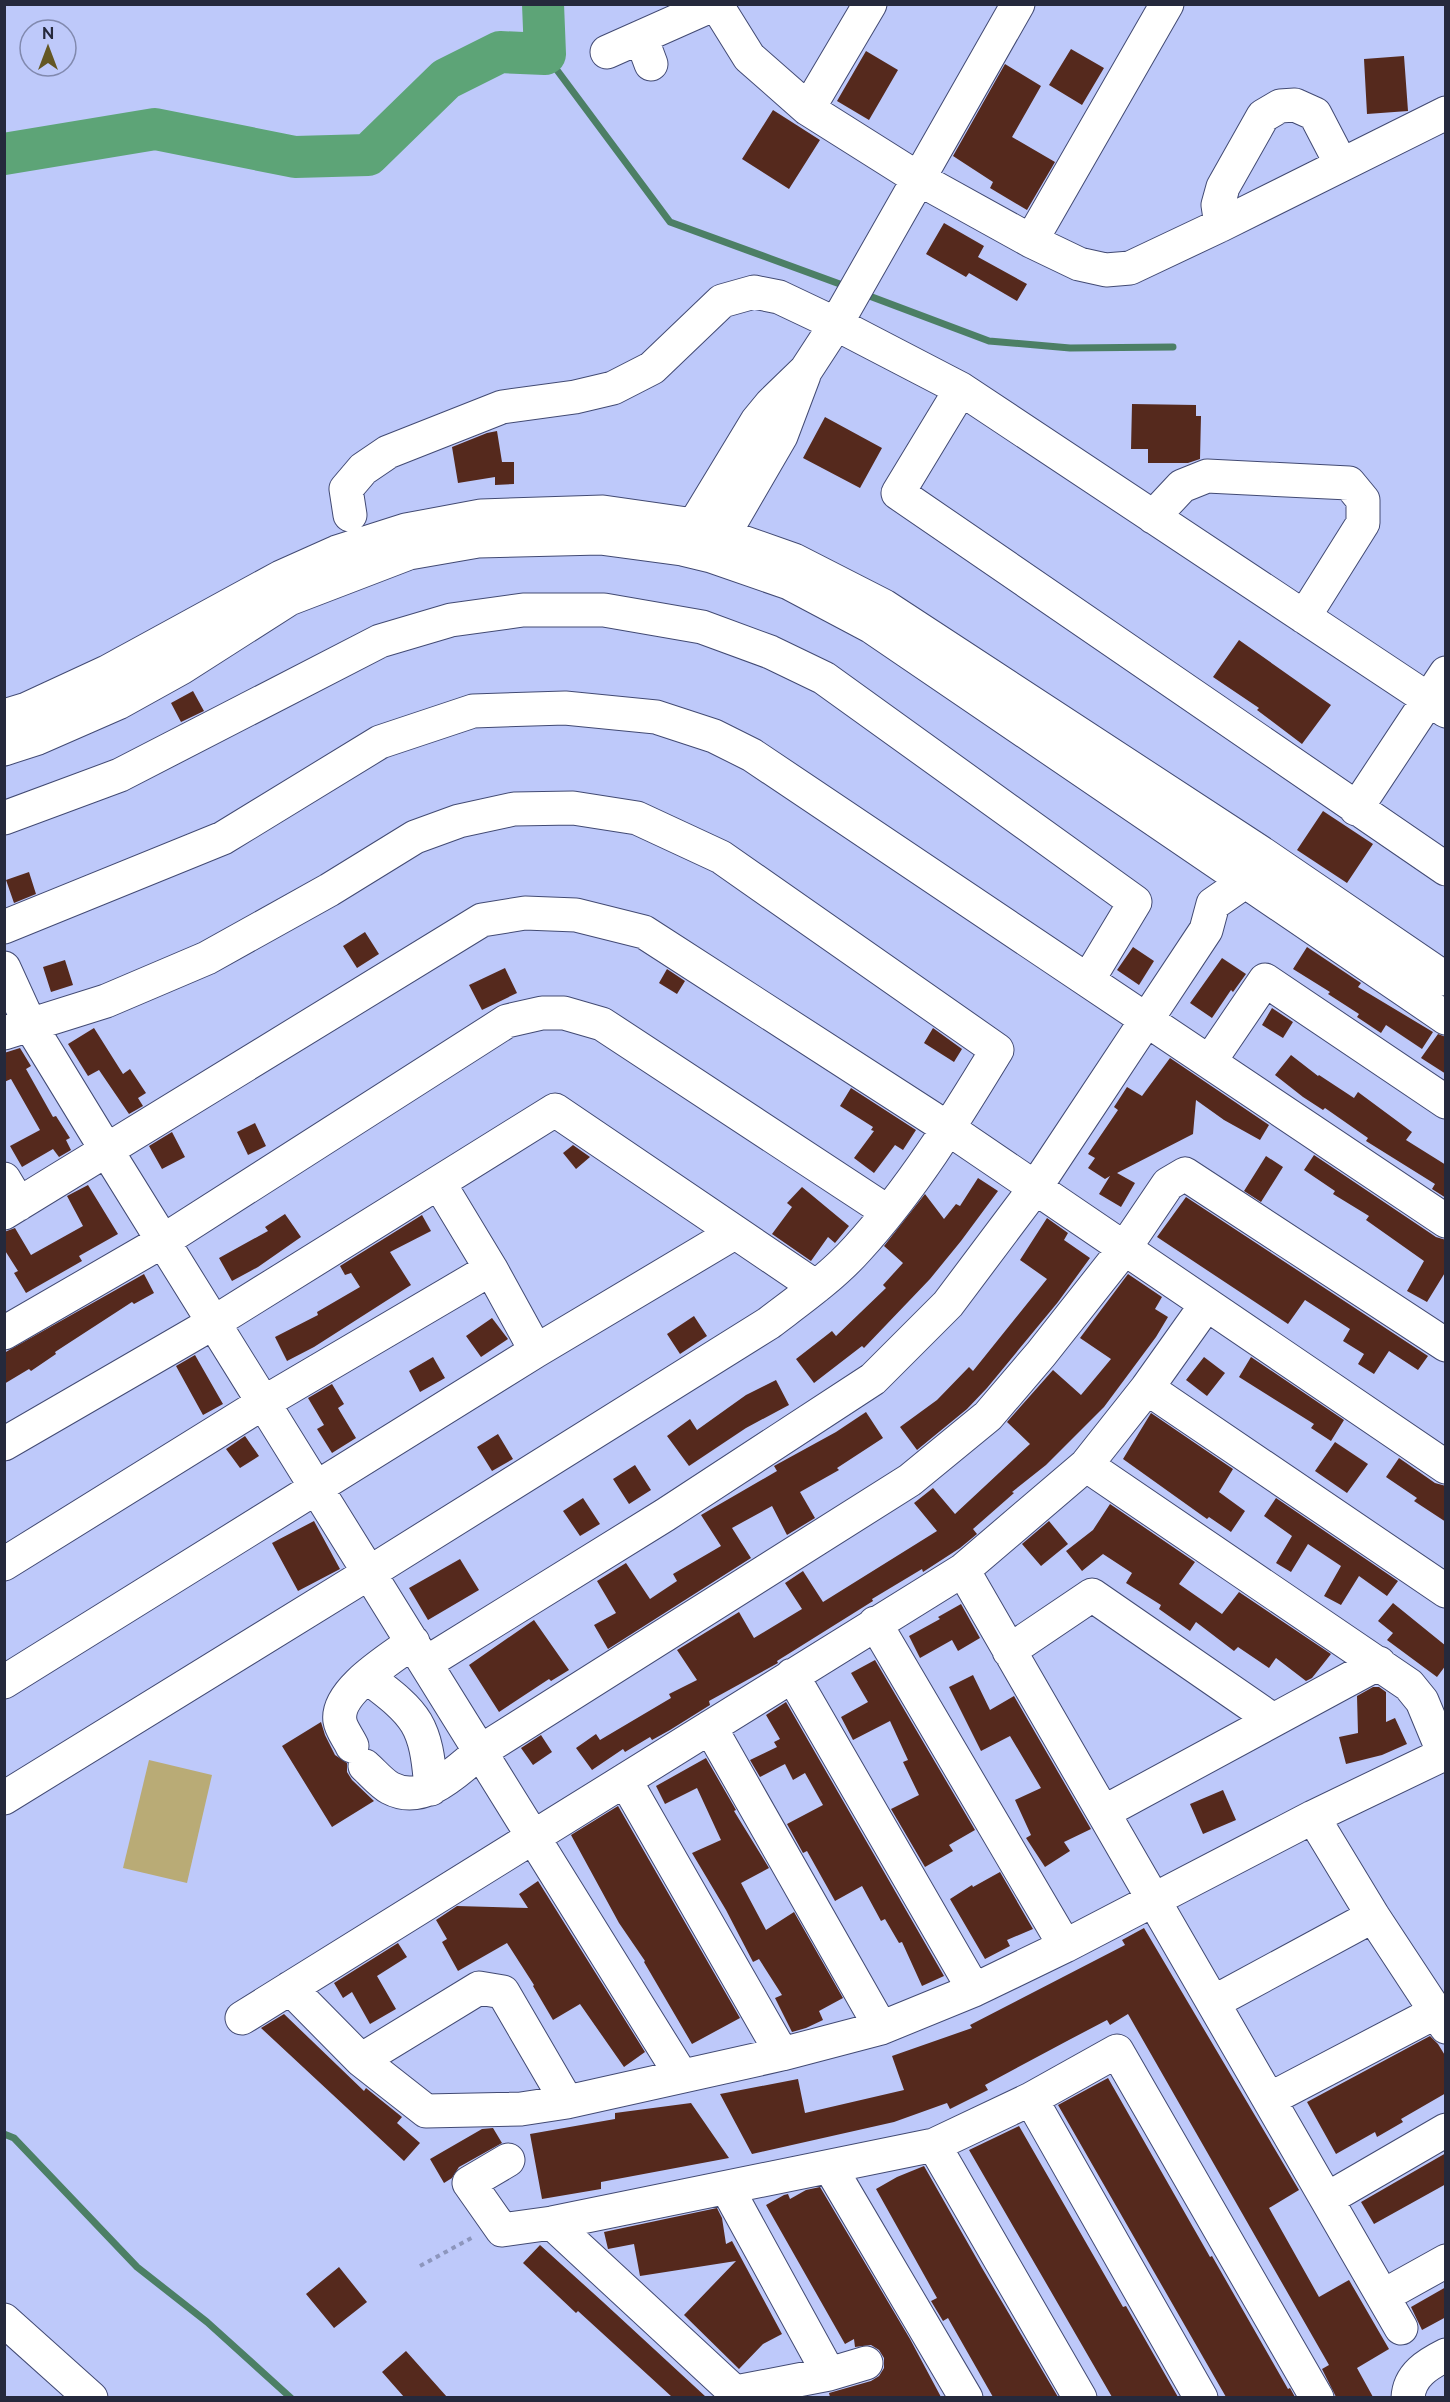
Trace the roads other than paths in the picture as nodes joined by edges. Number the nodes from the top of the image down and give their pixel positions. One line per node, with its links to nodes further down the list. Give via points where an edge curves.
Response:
1 (715, 4): 5 (street, via 646,51); 6 (street, via 749,57)
2 (870, 4): 6 (street)
3 (1018, 4): 9 (street)
4 (1167, 4): 11 (street)
5 (607, 52)
6 (808, 109): 9 (street)
7 (1446, 113): 8 (street)
8 (1341, 164): 10 (street); 10 (street, via 1315,114 1295,105 1280,106 1263,116 1223,187 1218,205)
9 (919, 179): 11 (street); 12 (street)
10 (1221, 225): 11 (street, via 1130,268 1106,270 1079,264)
11 (1031, 241)
12 (836, 324): 13 (street); 14 (street, via 779,297 754,292 722,301 652,368 613,388 502,407 388,452 363,469 346,489); 16 (street, via 806,370 771,404 753,453)
13 (961, 389): 15 (street); 22 (street, via 898,493)
14 (350, 515)
15 (1153, 517): 17 (street); 17 (street, via 1182,486 1207,476 1348,483 1363,500 1363,523)
16 (702, 541): 20 (street, via 603,512 482,516 406,530 337,552 281,577 106,672); 21 (street, via 478,541 409,553 289,599 118,703); 24 (street, via 794,560 884,606); 26 (street, via 872,627)
17 (1304, 617): 19 (street)
18 (1446, 673): 19 (street)
19 (1437, 705): 22 (street)
20 (4, 716)
21 (4, 749)
22 (1356, 809): 25 (street)
23 (4, 818): 30 (street, via 120,776 380,641 451,620 523,610 604,610 702,627 770,652 824,678 1135,902)
24 (1260, 852): 26 (street); 29 (street)
25 (1446, 869)
26 (1239, 885): 31 (street); 32 (street, via 1213,904 1206,930)
27 (4, 927): 30 (street, via 223,838 380,742 473,711 565,708 656,717 714,736 752,756)
28 (4, 968): 33 (street)
29 (1446, 979)
30 (1088, 980): 32 (street)
31 (1446, 1018)
32 (1147, 1021): 34 (street); 39 (street)
33 (17, 1029): 36 (street, via 106,1000 207,958 416,837 459,821 513,809 573,808 638,818 721,857 997,1050); 37 (street)
34 (1210, 1061): 35 (street, via 1265,980); 42 (street)
35 (1446, 1102)
36 (949, 1129): 37 (street, via 644,932 576,915 525,913 482,920); 39 (street); 41 (street)
37 (107, 1151): 40 (street); 44 (street)
38 (439, 1183): 43 (street, via 555,1110); 46 (street); 49 (street)
39 (1035, 1188): 45 (street); 65 (street, via 948,1304 873,1378 665,1515)
40 (9, 1199)
41 (888, 1212): 44 (street, via 602,1024 564,1013 542,1013 507,1020); 47 (street, via 856,1251)
42 (1446, 1221)
43 (734, 1233): 47 (street); 52 (street)
44 (163, 1241): 49 (street); 50 (street)
45 (1124, 1249): 48 (street); 51 (street, via 1168,1184 1185,1174); 72 (street, via 988,1416 910,1480)
46 (491, 1269): 52 (street); 54 (street)
47 (816, 1287): 61 (street, via 759,1329)
48 (1206, 1305): 53 (street); 57 (street)
49 (213, 1323): 54 (street); 55 (street)
50 (4, 1333)
51 (1446, 1345)
52 (536, 1351): 58 (street)
53 (1147, 1388): 56 (street); 62 (street)
54 (263, 1403): 58 (street); 59 (street)
55 (4, 1444)
56 (1086, 1465): 60 (street); 66 (street)
57 (1446, 1467)
58 (317, 1490): 61 (street); 69 (street)
59 (4, 1564)
60 (963, 1570): 63 (street); 64 (street)
61 (369, 1573): 65 (street); 76 (street)
62 (1446, 1591)
63 (875, 1623): 67 (street); 82 (street)
64 (1009, 1651): 70 (street, via 1092,1595); 77 (street)
65 (419, 1653): 68 (street); 72 (street)
66 (1379, 1664): 70 (street); 73 (street, via 1409,1685 1422,1701)
67 (792, 1675): 71 (street); 84 (street)
68 (367, 1677): 75 (street, via 401,1702 415,1718 428,1757); 75 (street, via 342,1703 340,1721 358,1756 390,1788 411,1792)
69 (4, 1682)
70 (1273, 1720): 77 (street)
71 (710, 1727): 74 (street); 88 (street)
72 (481, 1751): 75 (street); 79 (street)
73 (1444, 1754): 78 (street)
74 (625, 1780): 79 (street); 89 (street)
75 (431, 1789)
76 (4, 1798)
77 (1104, 1812): 80 (street)
78 (1313, 1818): 80 (street); 81 (street)
79 (533, 1837): 83 (street); 91 (street)
80 (1154, 1900): 82 (street); 85 (street)
81 (1373, 1916): 85 (street); 87 (street)
82 (1065, 1947): 84 (street)
83 (290, 1988): 86 (street); 90 (street)
84 (974, 1990): 88 (street)
85 (1214, 2002): 93 (street)
86 (242, 2018)
87 (1441, 2019): 93 (street)
88 (881, 2028): 89 (street)
89 (782, 2054): 91 (street)
90 (361, 2060): 94 (street, via 426,2111 521,2109); 94 (street, via 479,1988 503,1992)
91 (681, 2075): 94 (street)
92 (1031, 2098): 96 (street); 113 (street); 114 (street, via 1117,2051)
93 (1270, 2099): 100 (street)
94 (567, 2102)
95 (1446, 2130): 100 (street)
96 (934, 2145): 98 (street); 112 (street)
97 (508, 2160): 101 (street, via 468,2182 502,2230)
98 (830, 2167): 99 (street); 111 (street)
99 (727, 2188): 101 (street); 108 (street)
100 (1327, 2199): 103 (street)
101 (552, 2223): 109 (street)
102 (1446, 2261): 103 (street)
103 (1383, 2296): 105 (street)
104 (6, 2325): 110 (street)
105 (1401, 2328)
106 (1446, 2355): 115 (street, via 1423,2368 1413,2380)
107 (866, 2363): 108 (street)
108 (829, 2374): 109 (street)
109 (739, 2395)
110 (91, 2397)
111 (966, 2397)
112 (1080, 2397)
113 (1201, 2397)
114 (1317, 2397)
115 (1408, 2397)

